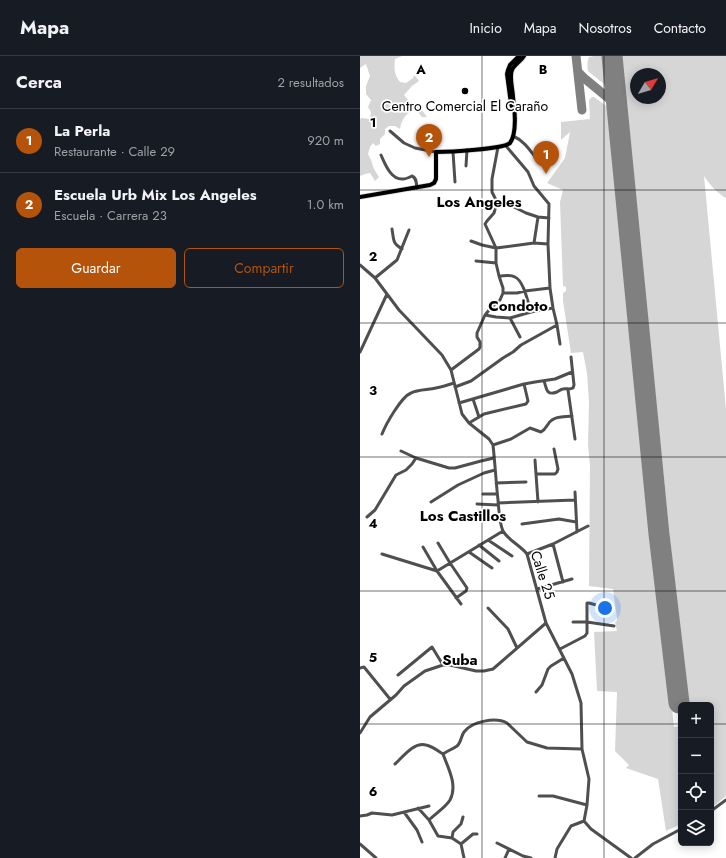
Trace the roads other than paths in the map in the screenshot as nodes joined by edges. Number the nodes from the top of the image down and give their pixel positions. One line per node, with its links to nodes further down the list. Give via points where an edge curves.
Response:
1 (519, 56): 3 (main road, via 507,74)
2 (524, 56): 3 (main road, via 511,75)
3 (514, 111): 5 (main road)
4 (390, 131): 9 (street, via 404,143)
5 (513, 136): 6 (main road); 13 (street, via 524,142)
6 (508, 144): 7 (main road); 21 (street, via 528,172 534,186 548,202)
7 (498, 147): 8 (main road); 19 (street, via 492,179 492,192)
8 (467, 150): 10 (main road); 15 (street)
9 (436, 152): 10 (main road); 17 (main road, via 434,184)
10 (453, 152): 16 (street)
11 (542, 152): 13 (street)
12 (380, 155): 17 (street, via 391,174 397,178 414,176)
13 (535, 157): 14 (street)
14 (539, 162)
15 (466, 166)
16 (455, 182)
17 (417, 188): 18 (main road)
18 (360, 197)
19 (497, 202): 20 (street); 27 (street, via 494,213 485,224)
20 (538, 217): 21 (street); 25 (street)
21 (549, 218): 26 (street)
22 (392, 230): 28 (street, via 394,242)
23 (409, 230): 28 (street)
24 (472, 241): 27 (street)
25 (534, 244): 26 (street); 27 (street)
26 (548, 244): 34 (street)
27 (496, 248): 30 (street)
28 (402, 249): 33 (street, via 397,260)
29 (476, 261): 30 (street)
30 (496, 264): 32 (street)
31 (361, 268): 33 (street)
32 (499, 276): 35 (street, via 515,277); 36 (street)
33 (375, 278): 37 (street)
34 (550, 288): 35 (street); 38 (street)
35 (525, 291): 36 (street, via 517,294); 39 (street)
36 (503, 293): 40 (street, via 500,300)
37 (387, 294): 45 (street); 47 (street, via 442,355)
38 (553, 308): 39 (street); 42 (street)
39 (531, 312): 41 (street)
40 (485, 315): 41 (street); 47 (street, via 477,333 479,349)
41 (510, 318): 43 (street)
42 (558, 325): 44 (street); 51 (street, via 521,345 472,381)
43 (520, 337)
44 (560, 344)
45 (360, 352)
46 (570, 357): 48 (street)
47 (451, 370): 51 (street)
48 (572, 372): 49 (street); 52 (street, via 574,386)
49 (544, 381): 50 (street); 52 (street, via 549,393)
50 (524, 384): 53 (street); 56 (street, via 528,401 526,404)
51 (455, 385): 54 (street); 58 (street, via 408,394 386,424)
52 (568, 390): 55 (street)
53 (473, 399): 54 (street); 56 (street)
54 (459, 403): 57 (street, via 462,414)
55 (572, 416): 59 (street); 60 (street, via 552,419 541,432 530,428 511,439)
56 (479, 417): 57 (street)
57 (469, 423): 60 (street, via 489,439)
58 (382, 434)
59 (575, 438)
60 (492, 445): 64 (street)
61 (554, 449): 67 (street, via 557,472)
62 (401, 451): 63 (street)
63 (416, 458): 64 (street, via 455,468); 78 (street, via 406,470 396,474 375,510)
64 (494, 458): 66 (street)
65 (535, 460): 67 (street)
66 (495, 470): 69 (street); 74 (street, via 458,484)
67 (536, 474): 75 (street)
68 (526, 482): 69 (street)
69 (496, 483): 72 (street)
70 (575, 492): 73 (street)
71 (483, 494): 72 (street)
72 (497, 494): 77 (street)
73 (576, 500): 75 (street); 79 (street)
74 (431, 502)
75 (538, 502): 77 (street)
76 (477, 504): 77 (street)
77 (498, 504): 82 (street)
78 (367, 517)
79 (576, 522): 80 (street, via 559,519); 83 (street)
80 (522, 524)
81 (588, 526): 83 (street)
82 (503, 531): 84 (street); 91 (street, Calle 25)
83 (577, 532): 86 (street)
84 (488, 540): 87 (street); 92 (street)
85 (438, 543): 94 (street)
86 (552, 544): 91 (street); 98 (street)
87 (479, 545): 89 (street); 93 (street)
88 (423, 547): 96 (street)
89 (469, 552): 94 (street); 95 (street)
90 (382, 554): 96 (street)
91 (528, 554): 99 (street, Calle 25)
92 (512, 556)
93 (499, 560)
94 (450, 563): 96 (street); 100 (street, via 467,588)
95 (492, 568)
96 (436, 571): 100 (street)
97 (572, 579): 98 (street)
98 (563, 582): 99 (street)
99 (537, 589): 106 (street, Calle 25)
100 (456, 598): 101 (street)
101 (460, 604)
102 (488, 608): 108 (street, via 508,629)
103 (607, 608): 105 (street, via 588,603)
104 (573, 622): 105 (street)
105 (587, 622): 107 (street); 109 (street, via 586,635)
106 (546, 623): 108 (street); 109 (street, Calle 25)
107 (614, 626)
108 (517, 648): 111 (street, via 493,669 476,671)
109 (560, 650): 110 (street, Calle 25)
110 (564, 658): 114 (street, via 548,669 542,685); 117 (street, Calle 25, via 572,674 580,703)
111 (443, 665): 113 (street, via 432,647); 115 (street, via 425,672)
112 (360, 668): 115 (street, via 364,666)
113 (398, 675)
114 (536, 692)
115 (390, 699): 116 (street, via 370,717)
116 (360, 733)
117 (582, 749): 118 (street, via 547,748 527,742 507,723 495,721 472,725 463,733 459,744); 122 (street, Calle 25, via 589,779)
118 (443, 754): 119 (street, via 421,745 413,748); 129 (street, via 453,782 453,790 447,803)
119 (395, 764)
120 (539, 796): 122 (street, via 553,796)
121 (726, 800): 125 (street)
122 (587, 804): 130 (street, Calle 25)
123 (429, 806): 124 (street)
124 (418, 808): 126 (street); 129 (street)
125 (712, 810)
126 (404, 812): 127 (street); 134 (street)
127 (360, 816)
128 (463, 817): 133 (street)
129 (429, 820): 133 (street, via 438,836)
130 (584, 821): 143 (street, via 571,826 557,849); 144 (street)
131 (678, 831): 145 (street, via 653,844)
132 (477, 834): 137 (street, via 473,834)
133 (452, 838): 137 (street)
134 (422, 842)
135 (497, 843): 138 (street)
136 (360, 844): 139 (street)
137 (460, 844): 140 (street)
138 (508, 849): 141 (street); 142 (street)
139 (376, 858)
140 (464, 858)
141 (505, 858)
142 (532, 858)
143 (555, 858)
144 (631, 858)
145 (635, 858)

